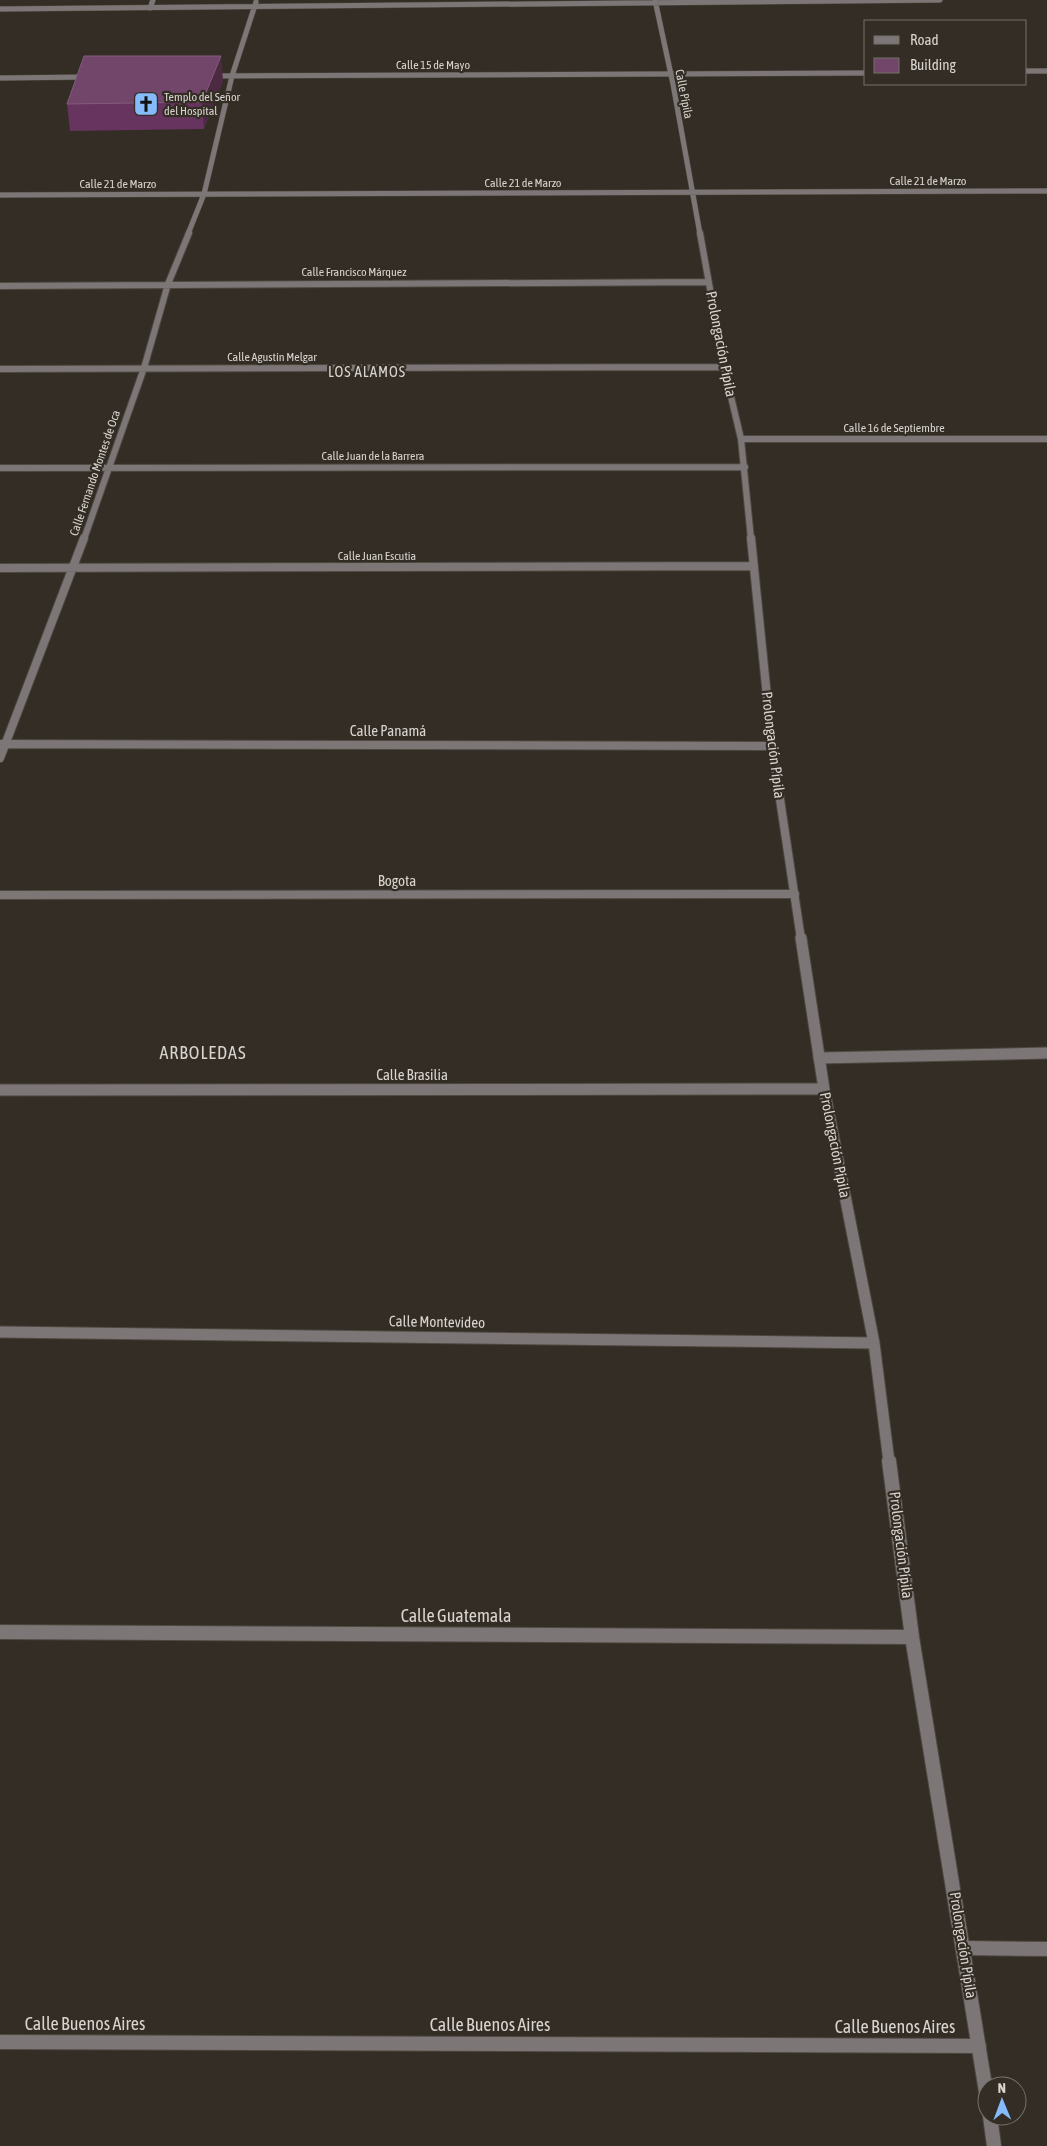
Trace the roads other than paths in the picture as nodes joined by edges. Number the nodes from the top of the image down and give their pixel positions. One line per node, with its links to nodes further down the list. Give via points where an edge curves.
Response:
1 (153, 0): 6 (street)
2 (257, 0): 5 (street, Calle Fernando Montes de Oca)
3 (940, 0): 4 (street)
4 (655, 2): 5 (street); 11 (street, Calle Pípila)
5 (254, 7): 6 (street); 13 (street, Calle Fernando Montes de Oca)
6 (150, 8): 7 (street)
7 (0, 9)
8 (1047, 71): 9 (street)
9 (1027, 72)
10 (864, 73): 11 (street, Calle 15 de Mayo)
11 (670, 74): 13 (street, Calle 15 de Mayo); 17 (street, Calle Pípila)
12 (203, 76): 13 (street, Calle 15 de Mayo)
13 (232, 76): 19 (street, Calle Fernando Montes de Oca)
14 (97, 77): 15 (street)
15 (0, 78)
16 (1047, 191): 17 (street, Calle 21 de Marzo)
17 (692, 192): 19 (street, Calle 21 de Marzo); 20 (street, Prolongación Pípila)
18 (0, 194): 19 (street, Calle 21 de Marzo)
19 (204, 194): 21 (street, Calle Fernando Montes de Oca)
20 (708, 282): 21 (street, Calle Francisco Márquez); 23 (street, Prolongación Pípila)
21 (168, 284): 22 (street, Calle Francisco Márquez); 24 (street, Calle Fernando Montes de Oca)
22 (0, 286)
23 (724, 367): 24 (street, Calle Agustín Melgar); 26 (street, Prolongación Pípila)
24 (144, 368): 25 (street, Calle Agustín Melgar); 30 (street, Calle Fernando Montes de Oca)
25 (0, 369)
26 (741, 439): 27 (street, Calle 16 de Septiembre); 28 (street, Prolongación Pípila)
27 (1047, 439)
28 (745, 467): 30 (street, Calle Juan de la Barrera); 31 (street, Prolongación Pípila)
29 (0, 468): 30 (street, Calle Juan de la Barrera)
30 (108, 468): 32 (street, Calle Fernando Montes de Oca)
31 (754, 566): 32 (street, Calle Juan Escutia); 35 (street, Prolongación Pípila)
32 (74, 567): 33 (street, Calle Juan Escutia); 34 (street, Calle Fernando Montes de Oca)
33 (0, 568)
34 (2, 744): 35 (street, Calle Panamá); 36 (street, Calle Fernando Montes de Oca)
35 (772, 746): 37 (street, Prolongación Pípila)
36 (0, 758)
37 (795, 894): 38 (street, Bogota); 40 (street, Prolongación Pípila)
38 (0, 895)
39 (1047, 1053): 40 (street)
40 (819, 1058): 41 (street, Prolongación Pípila)
41 (824, 1089): 42 (street, Calle Brasilia); 44 (street, Prolongación Pípila)
42 (0, 1090)
43 (0, 1332): 44 (street, Calle Montevideo)
44 (874, 1343): 46 (street, Prolongación Pípila)
45 (0, 1632): 46 (street, Calle Guatemala)
46 (912, 1636): 47 (street, Prolongación Pípila)
47 (964, 1948): 48 (street); 50 (street, Prolongación Pípila)
48 (1047, 1949)
49 (0, 2042): 50 (street, Calle Buenos Aires)
50 (979, 2046): 51 (street, Prolongación Pípila)
51 (984, 2076)
52 (991, 2126): 53 (street)
53 (994, 2146)

